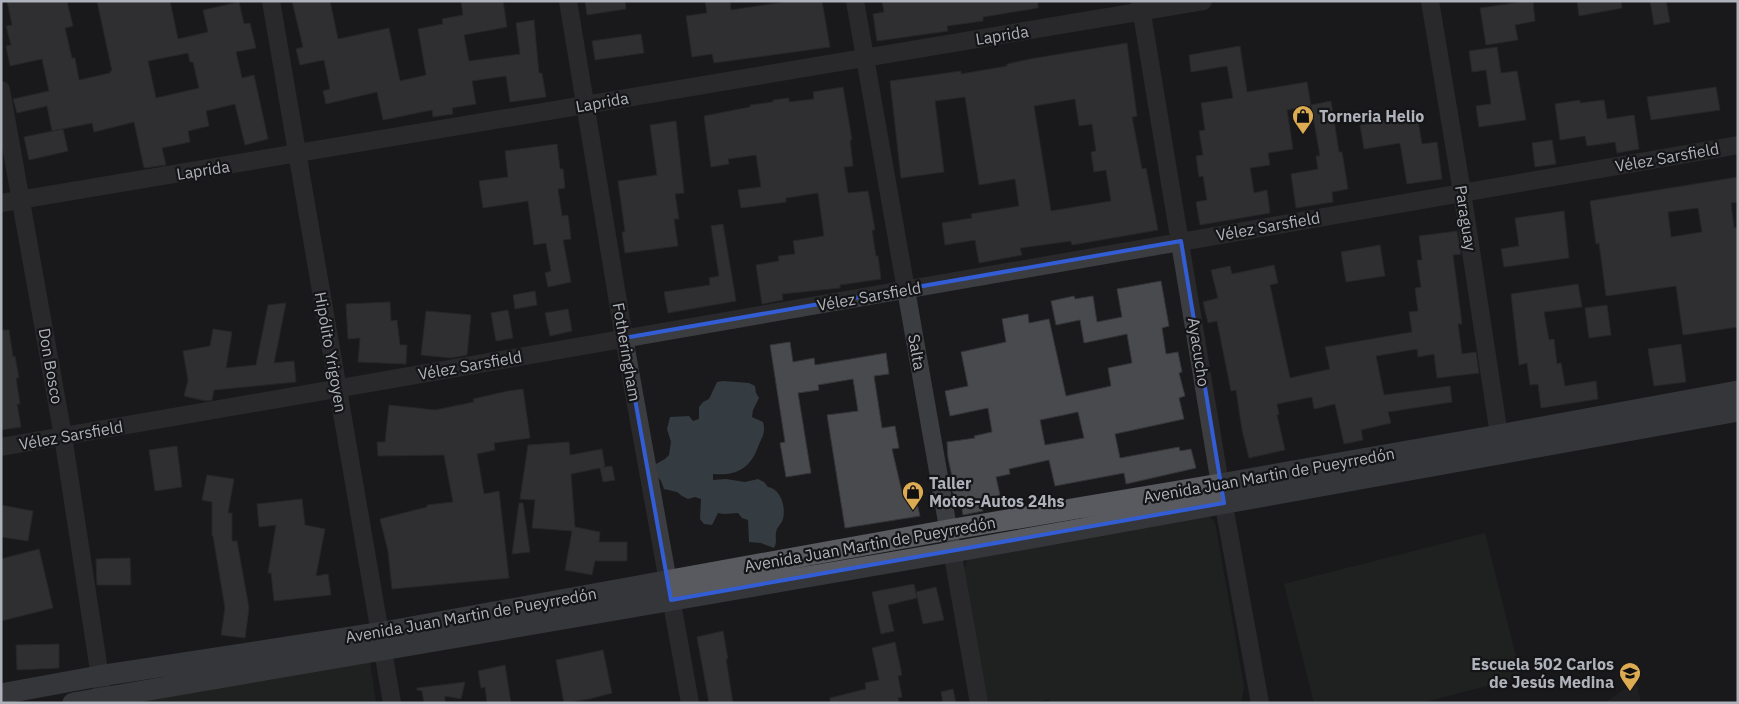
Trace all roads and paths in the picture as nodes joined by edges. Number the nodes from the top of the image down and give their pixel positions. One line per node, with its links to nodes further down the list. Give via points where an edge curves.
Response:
1 (271, 1): 11 (street, Hipólito Yrigoyen)
2 (568, 1): 9 (street, Fotheringham)
3 (855, 1): 7 (street, Salta)
4 (1203, 1): 6 (street, Laprida)
5 (1430, 1): 12 (street, Paraguay)
6 (1141, 7): 7 (street, Laprida); 15 (street, Ayacucho)
7 (865, 57): 9 (street, Laprida); 16 (street, Salta)
8 (1, 90): 13 (street, Don Bosco)
9 (586, 105): 11 (street, Laprida); 17 (street, Fotheringham)
10 (1738, 145): 12 (street, Vélez Sarsfield)
11 (297, 154): 13 (street, Laprida); 18 (street, Hipólito Yrigoyen)
12 (1462, 192): 15 (street, Vélez Sarsfield); 21 (street, Paraguay)
13 (20, 200): 14 (street, Laprida); 22 (street, Don Bosco)
14 (1, 203)
15 (1180, 241): 16 (street, Vélez Sarsfield); 24 (street, Ayacucho)
16 (906, 289): 17 (street, Vélez Sarsfield); 25 (street, Salta)
17 (624, 338): 18 (street, Vélez Sarsfield); 27 (street, Fotheringham)
18 (338, 388): 22 (street, Vélez Sarsfield); 28 (street, Hipólito Yrigoyen)
19 (1738, 390): 21 (main road, Avenida Juan Martin de Pueyrredón)
20 (1738, 411): 24 (main road, Avenida Juan Martin de Pueyrredón)
21 (1499, 435): 24 (main road, Avenida Juan Martin de Pueyrredón)
22 (63, 436): 23 (street, Vélez Sarsfield); 29 (street, Don Bosco)
23 (1, 447)
24 (1222, 494): 25 (main road, Avenida Juan Martin de Pueyrredón); 26 (main road, Avenida Juan Martin de Pueyrredón); 36 (street, Ayacucho)
25 (948, 530): 26 (street, Salta); 27 (main road, Avenida Juan Martin de Pueyrredón)
26 (952, 551): 27 (main road, Avenida Juan Martin de Pueyrredón); 35 (street, Salta)
27 (669, 590): 28 (main road, Avenida Juan Martin de Pueyrredón); 34 (street, Fotheringham)
28 (381, 640): 29 (main road, Avenida Juan Martin de Pueyrredón); 31 (main road, Avenida Juan Martin de Pueyrredón); 33 (street, Hipólito Yrigoyen)
29 (99, 676): 30 (main road, Avenida Juan Martin de Pueyrredón); 31 (street, Don Bosco)
30 (1, 694)
31 (103, 700): 32 (main road, Avenida Juan Martin de Pueyrredón)
32 (73, 703)
33 (392, 703)
34 (690, 703)
35 (979, 703)
36 (1260, 703)

